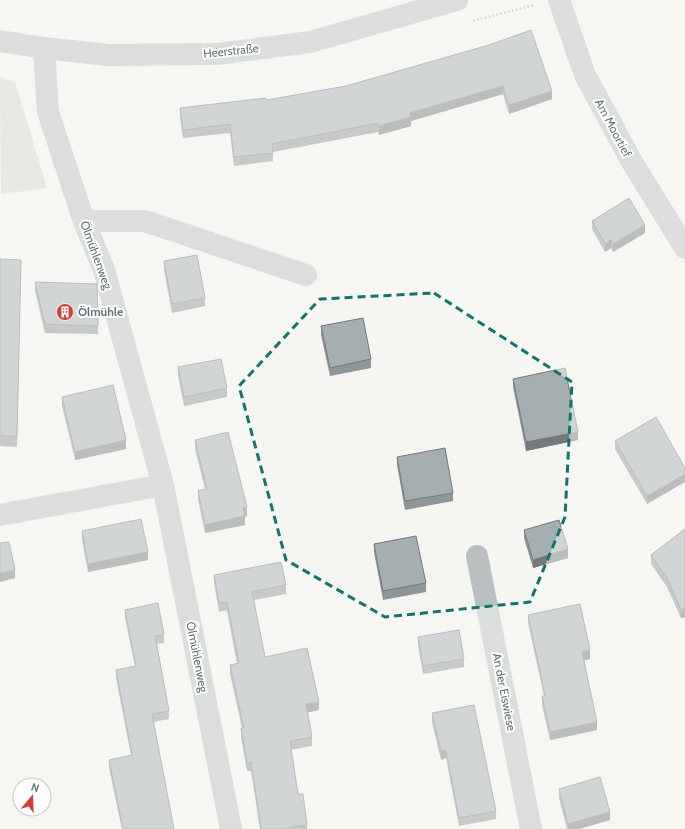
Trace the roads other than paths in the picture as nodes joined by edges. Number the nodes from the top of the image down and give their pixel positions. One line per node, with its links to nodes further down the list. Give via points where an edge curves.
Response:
1 (457, 0): 4 (street, Heerstraße, via 310,42 217,54 108,55)
2 (559, 0): 6 (street, Am Moortief, via 585,75 632,162)
3 (0, 41): 4 (street, Heerstraße)
4 (44, 48): 5 (street, Ölmühlenweg, via 48,112)
5 (84, 221): 7 (street, via 145,221); 8 (street, Ölmühlenweg, via 104,270)
6 (685, 248)
7 (306, 275)
8 (164, 485): 9 (street); 11 (street, Ölmühlenweg)
9 (0, 515)
10 (477, 556): 12 (street, An der Eiswiese)
11 (231, 829)
12 (531, 829)

